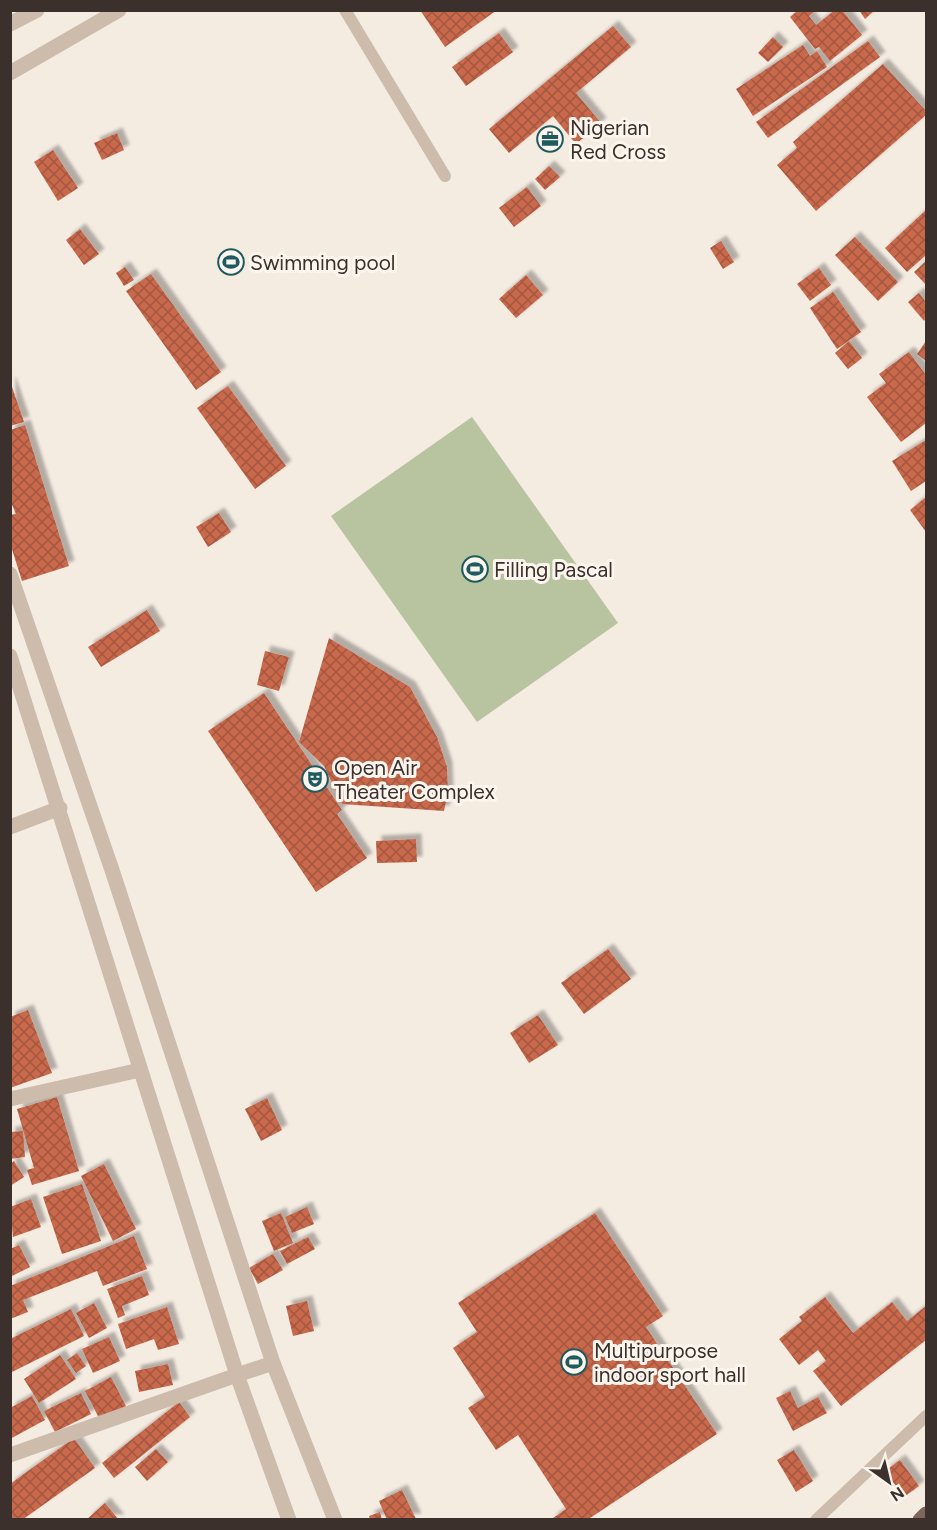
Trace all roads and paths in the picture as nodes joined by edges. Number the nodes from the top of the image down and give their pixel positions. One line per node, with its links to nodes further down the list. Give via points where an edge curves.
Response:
1 (37, 10): 4 (street)
2 (119, 10): 5 (street)
3 (345, 10): 6 (lane)
4 (10, 24)
5 (10, 73)
6 (445, 176)
7 (10, 574): 8 (street)
8 (13, 590): 14 (street, via 112,870)
9 (10, 656): 10 (street)
10 (60, 808): 11 (street); 12 (street)
11 (10, 827)
12 (140, 1070): 13 (street); 15 (street)
13 (10, 1099)
14 (273, 1363): 15 (street); 20 (street)
15 (237, 1376): 17 (street); 19 (street)
16 (927, 1416): 21 (lane)
17 (10, 1455)
18 (927, 1514): 22 (main road)
19 (289, 1520)
20 (334, 1520)
21 (816, 1520)
22 (920, 1520)

